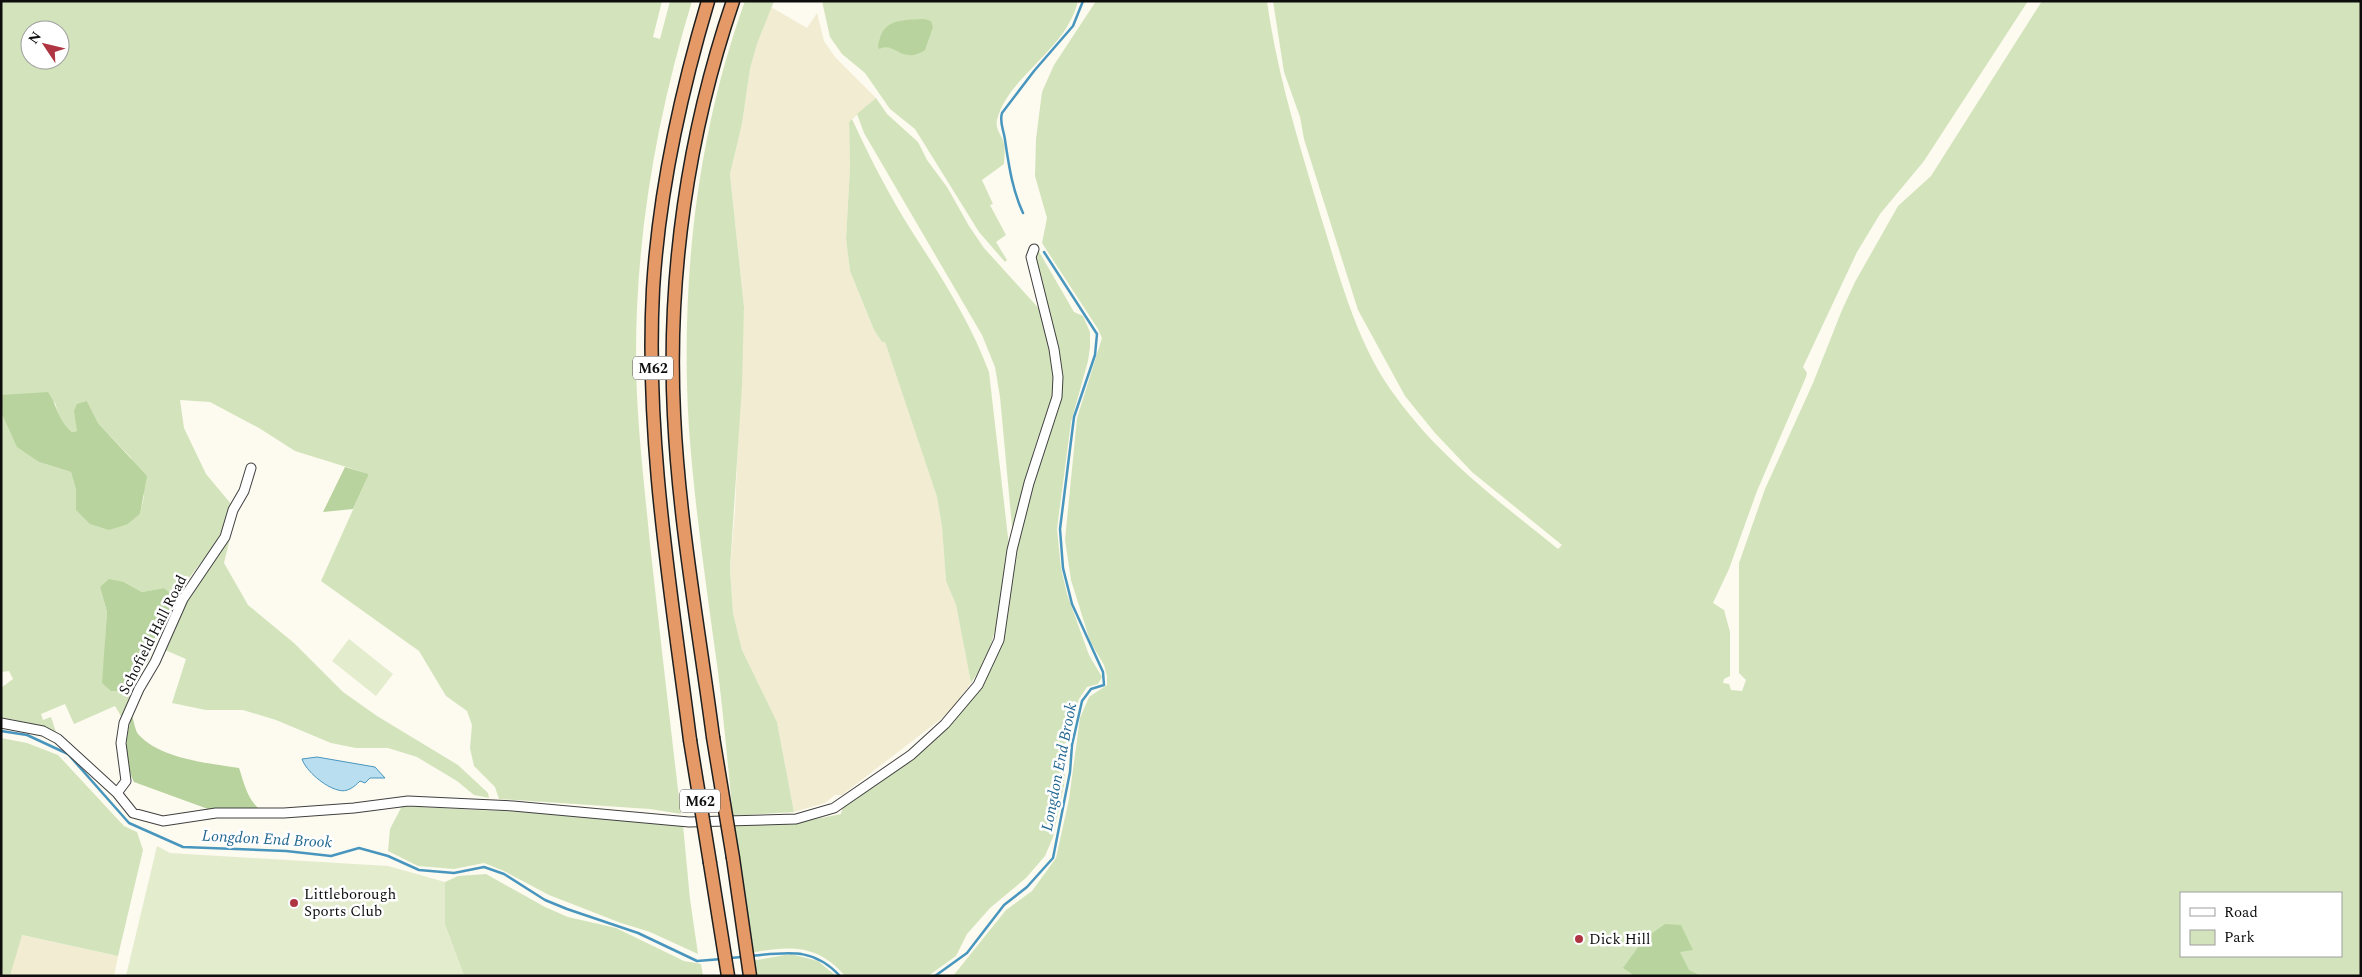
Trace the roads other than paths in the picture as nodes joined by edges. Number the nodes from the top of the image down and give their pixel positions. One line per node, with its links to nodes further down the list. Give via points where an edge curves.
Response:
1 (708, 1): 7 (highway, M62, bridge, via 687,71 664,184 653,289 652,405 662,519 690,740)
2 (732, 1): 8 (highway, M62, bridge, via 709,82 685,195 674,308 674,413 713,737)
3 (1034, 249): 6 (street, via 1031,257 1054,349 1058,387 1012,550 999,640 978,685 952,717 911,755 834,808 796,819 689,822 503,805 408,801 284,813 216,813 163,821 132,813)
4 (251, 468): 6 (street, Schofield Hall Road, via 225,537 183,599 124,723 121,743 126,781)
5 (1, 723): 6 (street, via 43,730 58,739)
6 (117, 793)
7 (728, 976)
8 (750, 976)

